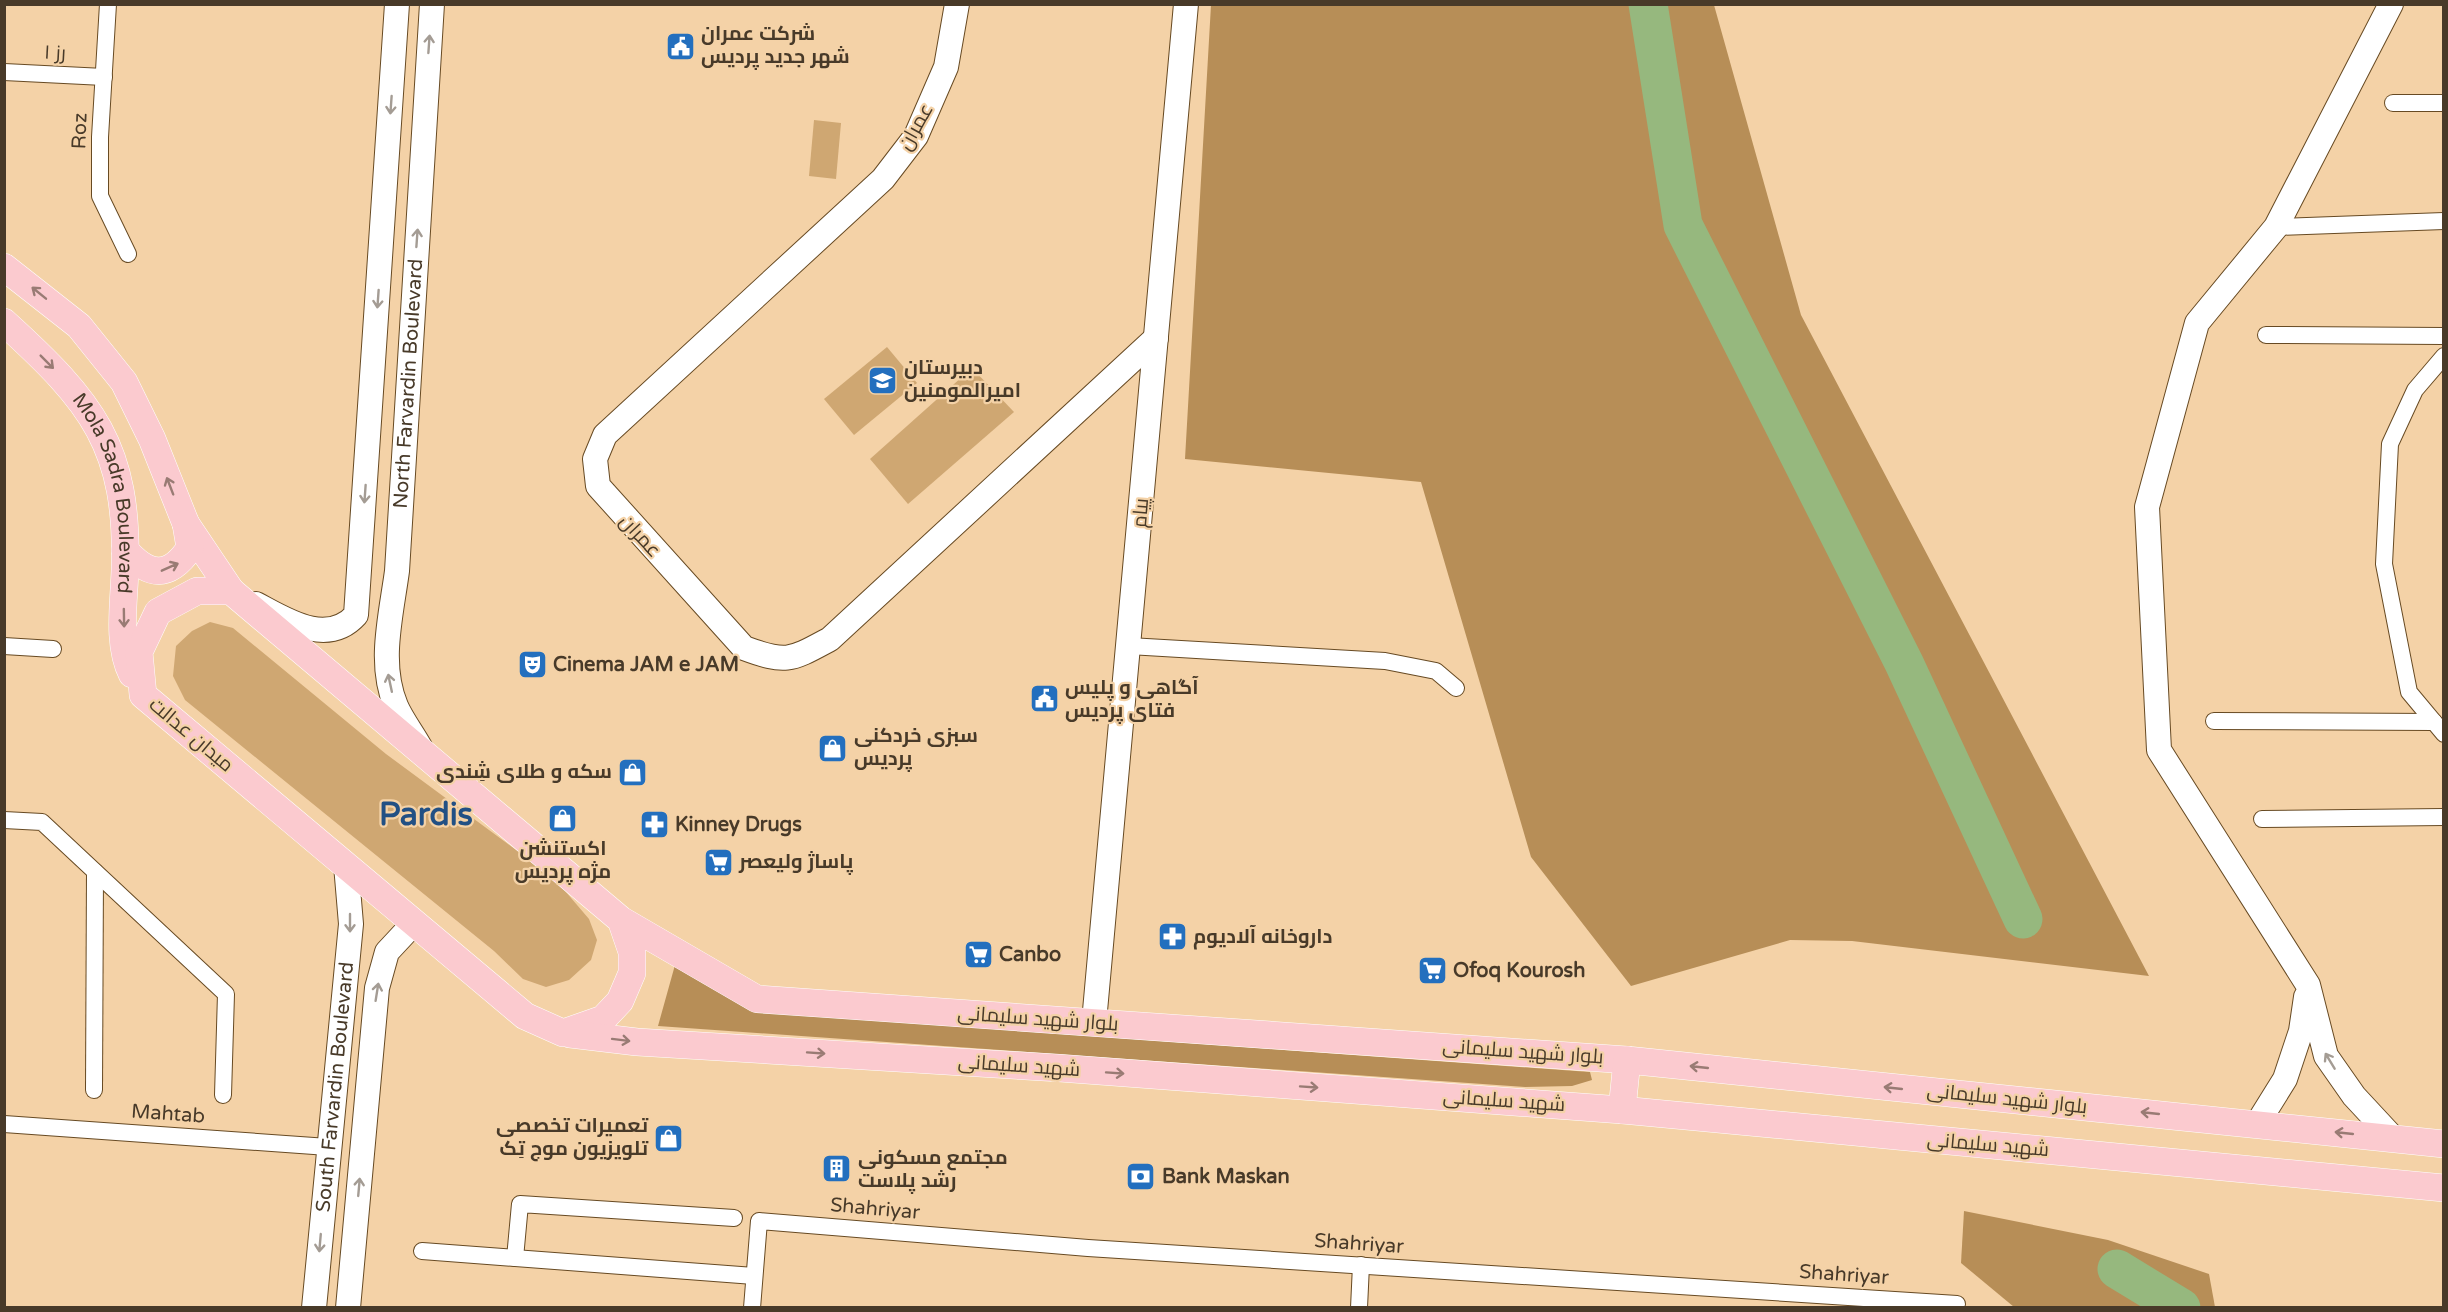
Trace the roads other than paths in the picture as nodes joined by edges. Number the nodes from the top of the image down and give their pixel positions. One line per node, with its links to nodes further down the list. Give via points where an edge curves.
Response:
1 (108, 4): 8 (street, Roz)
2 (397, 4): 22 (street, North Farvardin Boulevard, one-way to 22, via 356,615 347,626 323,631 299,626)
3 (432, 4): 30 (street, North Farvardin Boulevard, one-way to 3, via 397,708 388,681 386,649 397,572)
4 (957, 4): 18 (street, عمران, via 946,67 916,136 883,179 604,435 596,459 598,486 744,648 775,660 800,655 830,639)
5 (1186, 4): 18 (street, پیام)
6 (2391, 4): 12 (street)
7 (4, 72): 8 (street, رز ۱)
8 (104, 77): 13 (street, Roz, via 100,196)
9 (2444, 103): 10 (street)
10 (2393, 104)
11 (2444, 220): 12 (street)
12 (2276, 227): 38 (street, via 2197,322 2147,507 2159,750)
13 (128, 254)
14 (4, 267): 20 (main road, one-way to 14, via 124,382 79,326)
15 (4, 322): 21 (main road, Mola Sadra Boulevard, one-way to 21, via 49,363 89,409 114,461 125,510)
16 (2266, 335): 17 (street)
17 (2444, 336)
18 (1156, 338): 24 (street, پیام)
19 (2444, 356): 29 (street, via 2415,390 2390,444 2385,564 2409,692)
20 (186, 524): 21 (main road, one-way to 20, via 136,563 151,571 174,567 190,548); 22 (main road)
21 (125, 550): 27 (main road, Mola Sadra Boulevard, one-way to 27, via 126,661)
22 (231, 591): 27 (main road, میدان عدالت, via 197,591 158,612 140,652); 30 (main road)
23 (4, 646): 25 (street)
24 (1129, 646): 26 (street, via 1385,661 1436,671); 39 (street, پیام)
25 (53, 649)
26 (1456, 688)
27 (143, 694): 34 (main road, میدان عدالت)
28 (2214, 721): 29 (street)
29 (2439, 728)
30 (425, 754): 36 (main road)
31 (2444, 817): 32 (street)
32 (2262, 819)
33 (4, 820): 35 (street, via 42,822)
34 (346, 865): 37 (main road, میدان عدالت); 49 (street, South Farvardin Boulevard, one-way to 49, via 351,924)
35 (95, 872): 42 (street); 43 (street, via 226,994)
36 (621, 920): 39 (main road, بلوار شهید سلیمانی, via 757,999); 40 (main road, via 632,952 632,973 620,1001 603,1019)
37 (414, 922): 40 (main road, میدان عدالت, via 525,1016); 58 (street, South Farvardin Boulevard, one-way to 37, via 377,988 387,952)
38 (2308, 985): 46 (street, via 2301,1031 2285,1079); 47 (street, one-way to 38, via 2354,1096 2326,1056)
39 (1094, 1022): 41 (main road, بلوار شهید سلیمانی)
40 (563, 1033): 44 (main road, شهید سلیمانی, one-way to 44, via 637,1042 1059,1068)
41 (1627, 1060): 44 (main road); 46 (main road, بلوار شهید سلیمانی, one-way to 41)
42 (94, 1090)
43 (223, 1095)
44 (1622, 1110): 50 (main road, شهید سلیمانی)
45 (4, 1124): 49 (street, Mahtab)
46 (2257, 1124): 47 (main road, بلوار شهید سلیمانی, one-way to 46)
47 (2393, 1138): 48 (main road, بلوار شهید سلیمانی)
48 (2444, 1143)
49 (328, 1147): 57 (street, South Farvardin Boulevard, one-way to 57)
50 (2444, 1188)
51 (734, 1218): 53 (street, via 520,1204)
52 (422, 1251): 53 (street)
53 (515, 1258): 55 (street)
54 (1361, 1265): 55 (street, Shahriyar, via 759,1221); 56 (street, Shahriyar); 60 (street)
55 (754, 1276): 59 (street)
56 (1957, 1304)
57 (314, 1308)
58 (348, 1308)
59 (752, 1308)
60 (1359, 1308)

